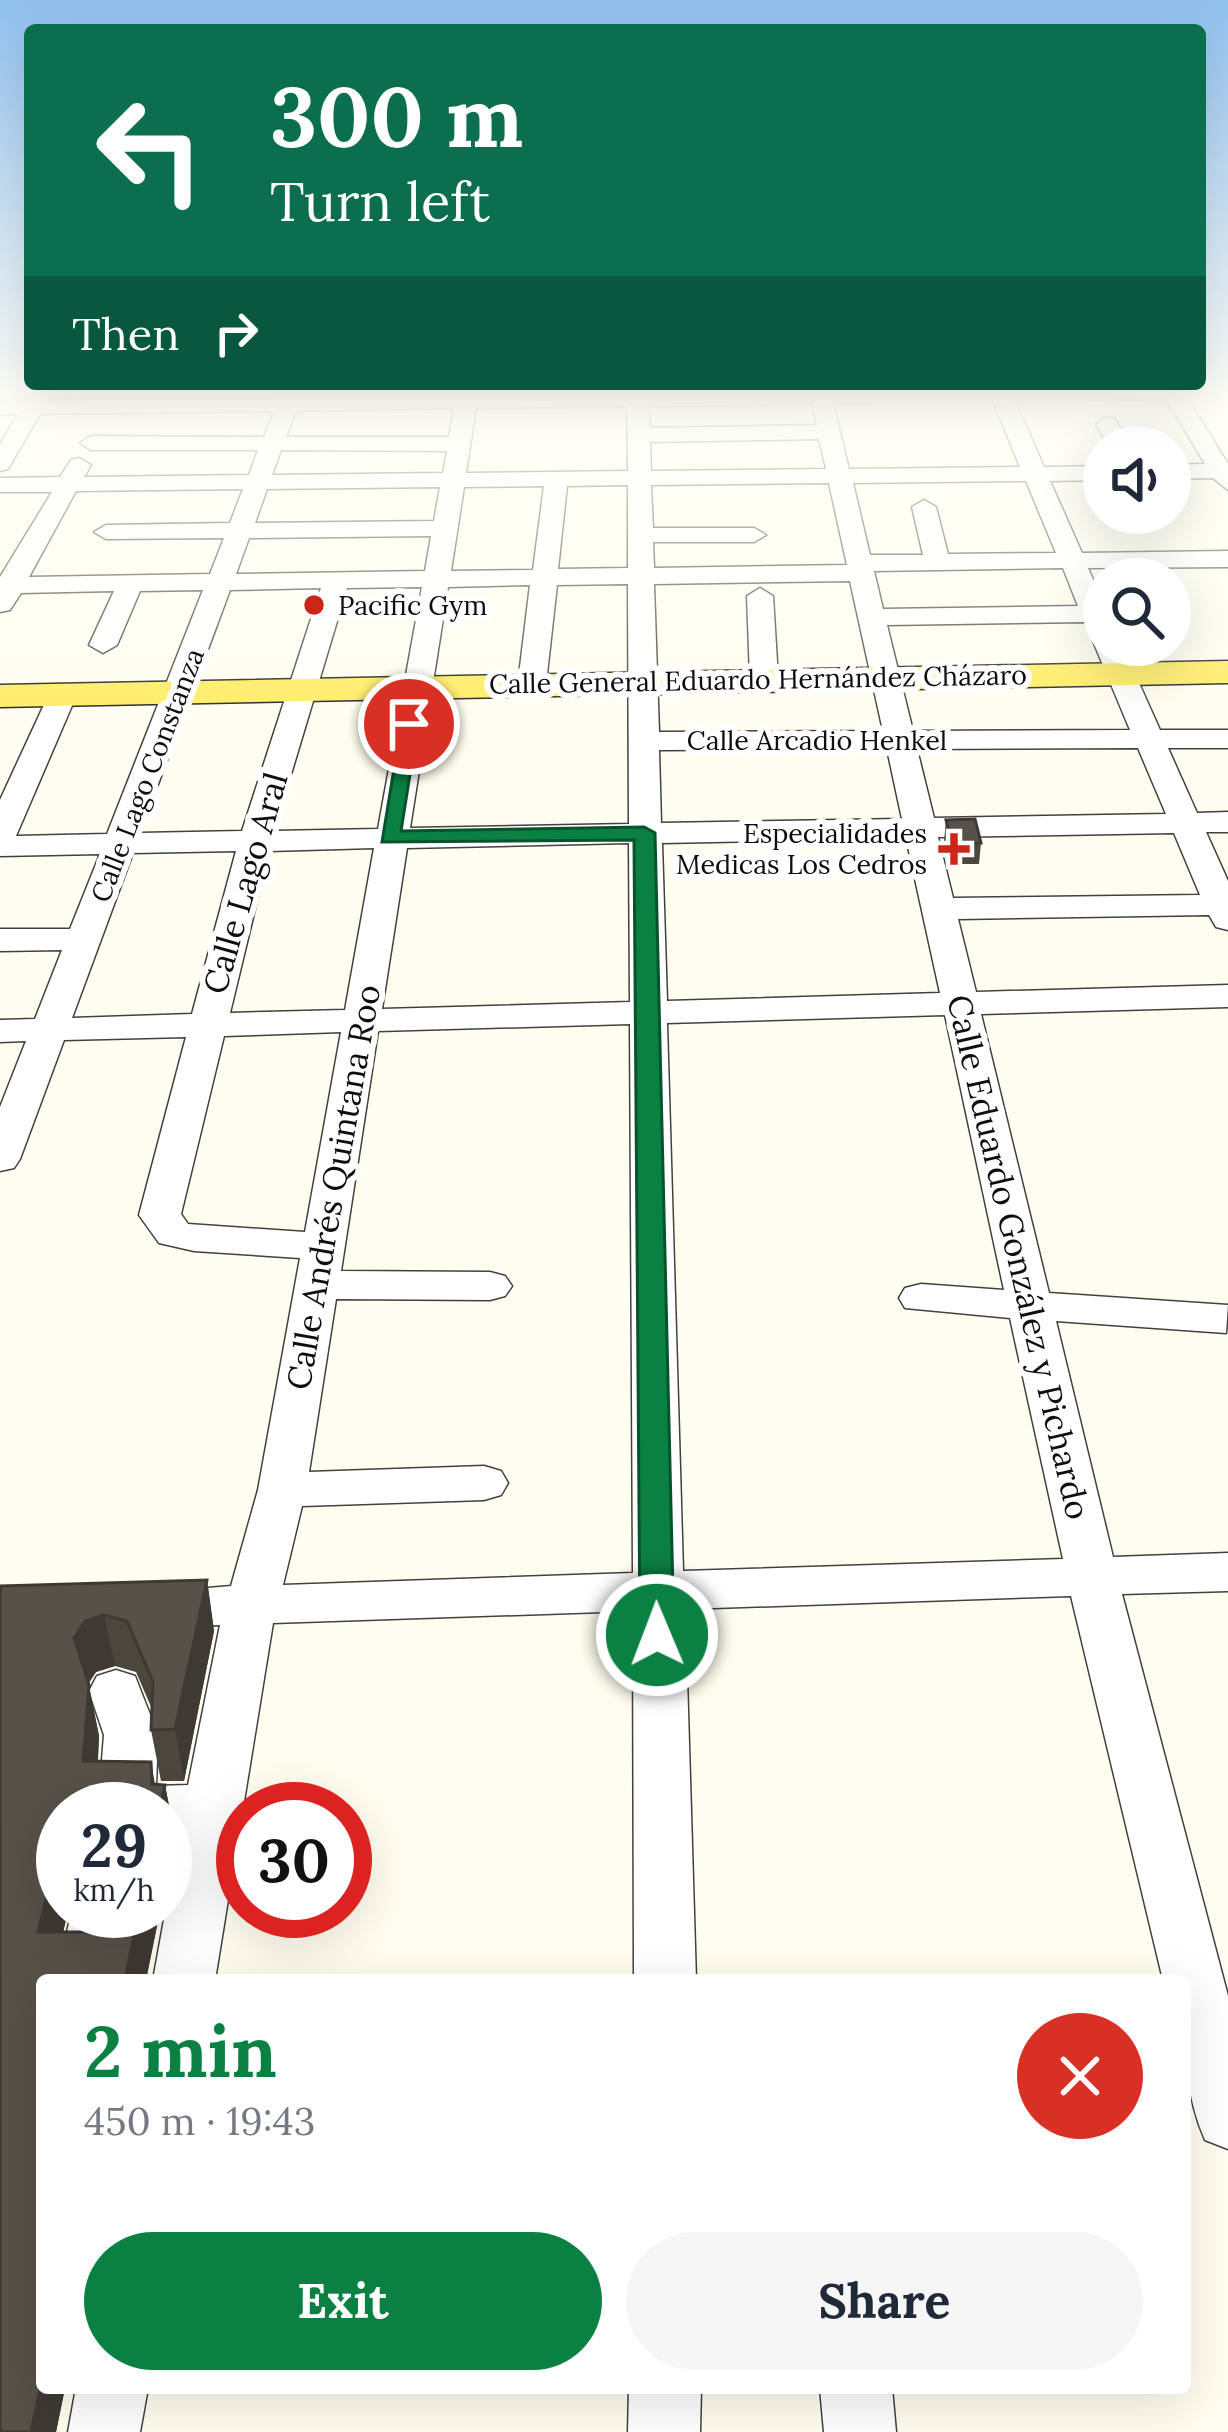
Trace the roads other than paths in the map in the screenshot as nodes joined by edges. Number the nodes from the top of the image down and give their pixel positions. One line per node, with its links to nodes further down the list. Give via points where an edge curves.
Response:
1 (55, 505): 25 (street)
2 (248, 505): 10 (street, Calle Lago Constanza)
3 (448, 505): 9 (street, Calle Andrés Quintana Roo)
4 (553, 505): 19 (street)
5 (641, 505): 12 (street, Calle Arcadio Henkel)
6 (847, 505): 17 (street, Calle Eduardo González y Pichardo)
7 (1048, 505): 15 (street)
8 (924, 507): 16 (street)
9 (444, 528): 10 (street); 20 (street, Calle Andrés Quintana Roo)
10 (240, 531): 11 (street); 22 (street, Calle Lago Constanza)
11 (106, 532)
12 (642, 535): 13 (street); 18 (street, Calle Arcadio Henkel)
13 (754, 535)
14 (1228, 559): 15 (street)
15 (1072, 561): 16 (street); 24 (street)
16 (937, 562): 17 (street)
17 (861, 568): 18 (street); 27 (street, Calle Eduardo González y Pichardo)
18 (641, 575): 19 (street); 36 (street, Calle Arcadio Henkel)
19 (545, 576): 20 (street); 37 (street)
20 (436, 578): 21 (street); 38 (street, Calle Andrés Quintana Roo)
21 (337, 579): 22 (street); 39 (street, Calle Lago Aral)
22 (222, 580): 23 (street); 40 (street, Calle Lago Constanza)
23 (131, 582): 25 (street); 29 (street)
24 (1083, 587)
25 (4, 592)
26 (760, 596): 35 (street)
27 (872, 617): 28 (street); 34 (street, Calle Eduardo González y Pichardo)
28 (1083, 624)
29 (104, 645)
30 (1083, 661): 34 (main road, Calle General Eduardo Hernández Cházaro)
31 (1117, 666): 43 (street)
32 (1175, 666): 33 (main road, Calle General Eduardo Hernández Cházaro)
33 (1228, 672)
34 (886, 677): 35 (main road, Calle General Eduardo Hernández Cházaro); 45 (street, Calle Eduardo González y Pichardo)
35 (764, 679): 36 (main road, Calle General Eduardo Hernández Cházaro)
36 (641, 680): 37 (main road, Calle General Eduardo Hernández Cházaro); 46 (street, Calle Arcadio Henkel)
37 (532, 683): 38 (main road, Calle General Eduardo Hernández Cházaro)
38 (415, 686): 39 (main road, Calle General Eduardo Hernández Cházaro); 52 (street, Calle Andrés Quintana Roo)
39 (303, 688): 40 (main road, Calle General Eduardo Hernández Cházaro); 53 (street, Calle Lago Aral)
40 (176, 691): 41 (main road, Calle General Eduardo Hernández Cházaro); 54 (street, Calle Lago Constanza)
41 (63, 694): 42 (main road, Calle General Eduardo Hernández Cházaro); 51 (street)
42 (0, 696)
43 (1148, 739): 44 (street, Calle Arcadio Henkel); 45 (street, Calle Arcadio Henkel); 48 (street)
44 (1228, 739)
45 (900, 740): 46 (street, Calle Arcadio Henkel); 49 (street, Calle Eduardo González y Pichardo)
46 (642, 741): 50 (street)
47 (1228, 822): 48 (street)
48 (1185, 824): 49 (street); 56 (street)
49 (921, 829): 50 (street); 57 (street, Calle Eduardo González y Pichardo)
50 (644, 833): 52 (street); 62 (street)
51 (0, 835)
52 (389, 838): 53 (street); 63 (street, Calle Andrés Quintana Roo)
53 (255, 841): 54 (street); 64 (street, Calle Lago Aral)
54 (123, 843): 55 (street); 58 (street, Calle Lago Constanza)
55 (0, 846)
56 (1223, 902): 57 (street)
57 (938, 909): 61 (street, Calle Eduardo González y Pichardo)
58 (86, 939): 59 (street); 65 (street, Calle Lago Constanza)
59 (0, 940)
60 (1228, 996): 61 (street)
61 (960, 1002): 62 (street); 71 (street, Calle Eduardo González y Pichardo)
62 (649, 1012): 63 (street); 77 (street)
63 (363, 1020): 64 (street); 68 (street, Calle Andrés Quintana Roo)
64 (204, 1025): 65 (street); 68 (street, Calle Lago Aral, via 160,1215 174,1234)
65 (50, 1030): 66 (street); 67 (street, Calle Lago Constanza)
66 (0, 1031)
67 (0, 1159)
68 (318, 1265): 69 (street); 74 (street, Calle Andrés Quintana Roo)
69 (490, 1286)
70 (921, 1298): 71 (street)
71 (1030, 1305): 72 (street); 76 (street, Calle Eduardo González y Pichardo)
72 (1226, 1318)
73 (484, 1483): 74 (street)
74 (281, 1490): 78 (street, Calle Andrés Quintana Roo)
75 (1228, 1573): 76 (street)
76 (1092, 1577): 77 (street); 88 (street, Calle Eduardo González y Pichardo)
77 (656, 1592): 78 (street); 87 (street)
78 (251, 1604): 79 (street); 83 (street, Calle Andrés Quintana Roo)
79 (114, 1610)
80 (116, 1691): 81 (street, via 131,1735)
81 (128, 1782)
82 (192, 1808): 83 (street)
83 (213, 1808): 86 (street, Calle Andrés Quintana Roo)
84 (96, 1938): 85 (street)
85 (87, 1974)
86 (185, 1974)
87 (664, 1974)
88 (1228, 2119)
89 (111, 2394): 92 (street)
90 (665, 2394): 93 (street)
91 (857, 2394): 94 (street)
92 (104, 2432)
93 (664, 2432)
94 (860, 2432)

